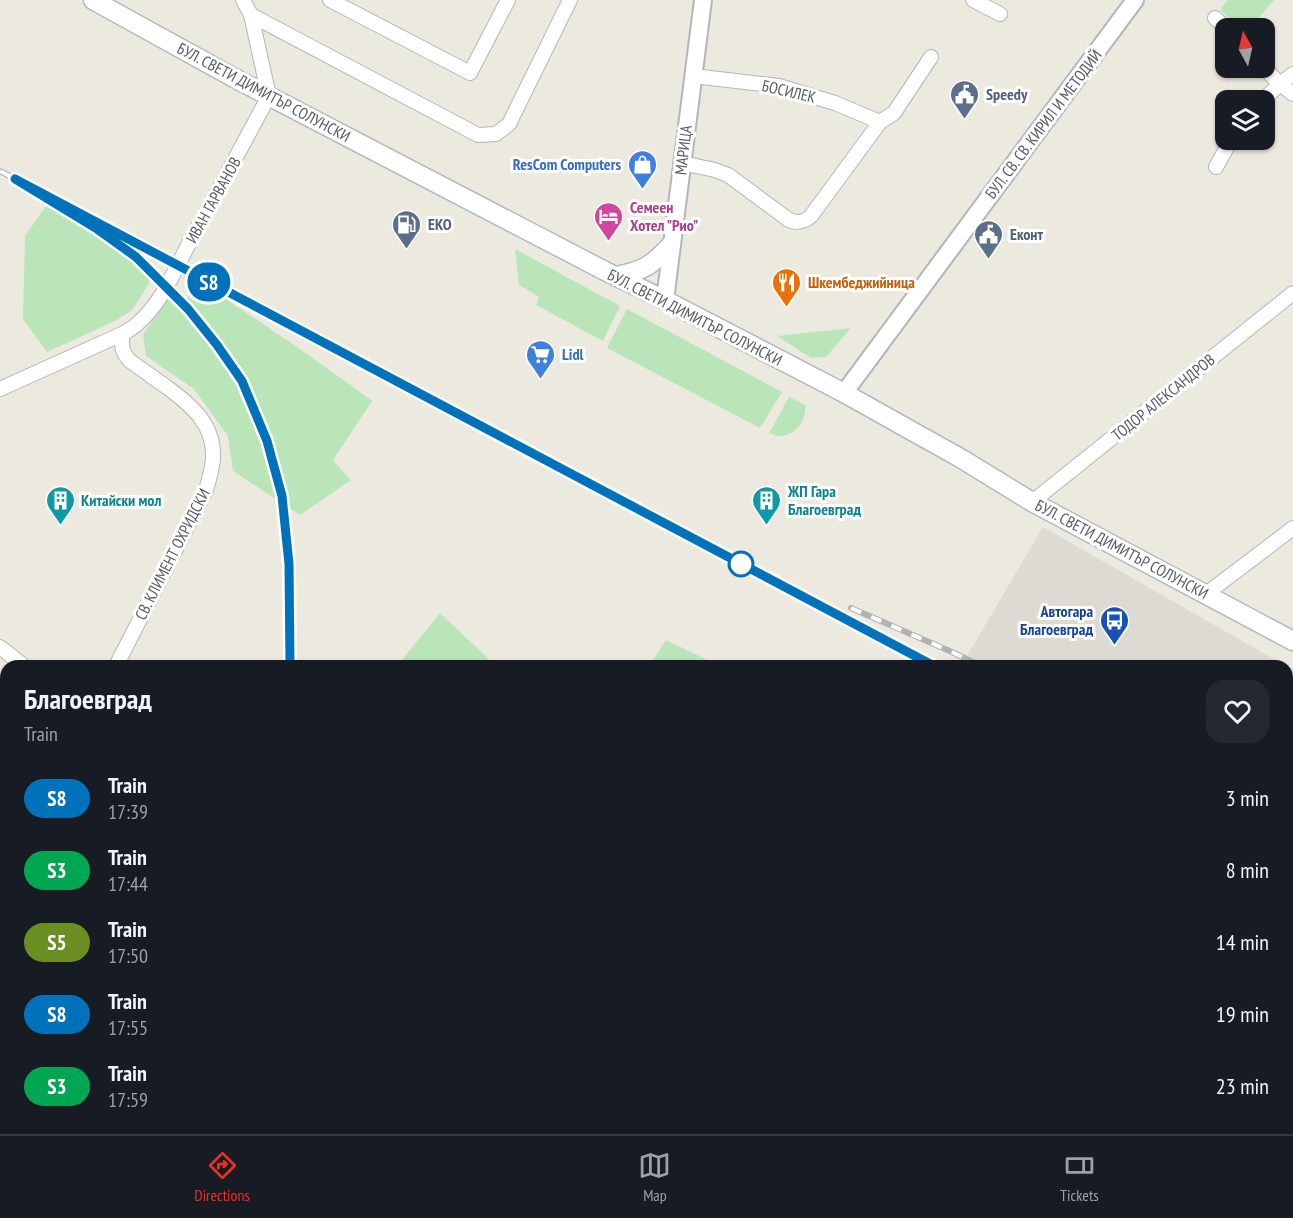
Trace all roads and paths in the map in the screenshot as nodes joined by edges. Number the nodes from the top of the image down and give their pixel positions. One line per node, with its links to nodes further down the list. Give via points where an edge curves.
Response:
1 (93, 0): 18 (main road, БУЛ. СВЕТИ ДИМИТЪР СОЛУНСКИ)
2 (243, 0): 10 (street)
3 (330, 0): 4 (street, via 470,73)
4 (508, 0)
5 (570, 0): 10 (street, via 509,124 496,134 478,135)
6 (703, 0): 13 (street, МАРИЦА)
7 (973, 0): 9 (street)
8 (1135, 0): 29 (street, БУЛ. СВ. СВ. КИРИЛ И МЕТОДИЙ)
9 (1000, 14)
10 (251, 15): 18 (street)
11 (931, 57): 19 (street, via 894,113)
12 (1293, 74): 15 (street)
13 (693, 76): 19 (street, БОСИЛЕК, via 779,86); 21 (street, МАРИЦА)
14 (1274, 78): 15 (street)
15 (1280, 84): 16 (street); 17 (street)
16 (1274, 90)
17 (1293, 94)
18 (269, 96): 24 (main road, БУЛ. СВЕТИ ДИМИТЪР СОЛУНСКИ); 27 (street, ИВАН ГАРВАНОВ, via 166,286 150,310)
19 (880, 122): 21 (street, via 811,216 801,222 789,220 728,175)
20 (1225, 150): 22 (street)
21 (682, 162): 23 (street, МАРИЦА)
22 (1216, 167)
23 (672, 245): 24 (main road, via 650,266); 26 (street, МАРИЦА)
24 (616, 276): 26 (main road, БУЛ. СВЕТИ ДИМИТЪР СОЛУНСКИ)
25 (1293, 293): 30 (street, ТОДОР АЛЕКСАНДРОВ)
26 (664, 300): 29 (main road, БУЛ. СВЕТИ ДИМИТЪР СОЛУНСКИ)
27 (122, 334): 28 (street, ИВАН ГАРВАНОВ); 36 (street, СВ. КЛИМЕНТ ОХРИДСКИ, via 125,355 200,416 213,457 206,490)
28 (0, 389)
29 (844, 393): 30 (main road, БУЛ. СВЕТИ ДИМИТЪР СОЛУНСКИ)
30 (1032, 502): 32 (main road, БУЛ. СВЕТИ ДИМИТЪР СОЛУНСКИ)
31 (1293, 528): 32 (street)
32 (1206, 594): 33 (main road, БУЛ. СВЕТИ ДИМИТЪР СОЛУНСКИ)
33 (1293, 641)
34 (0, 647): 35 (street)
35 (16, 660)
36 (119, 660)

